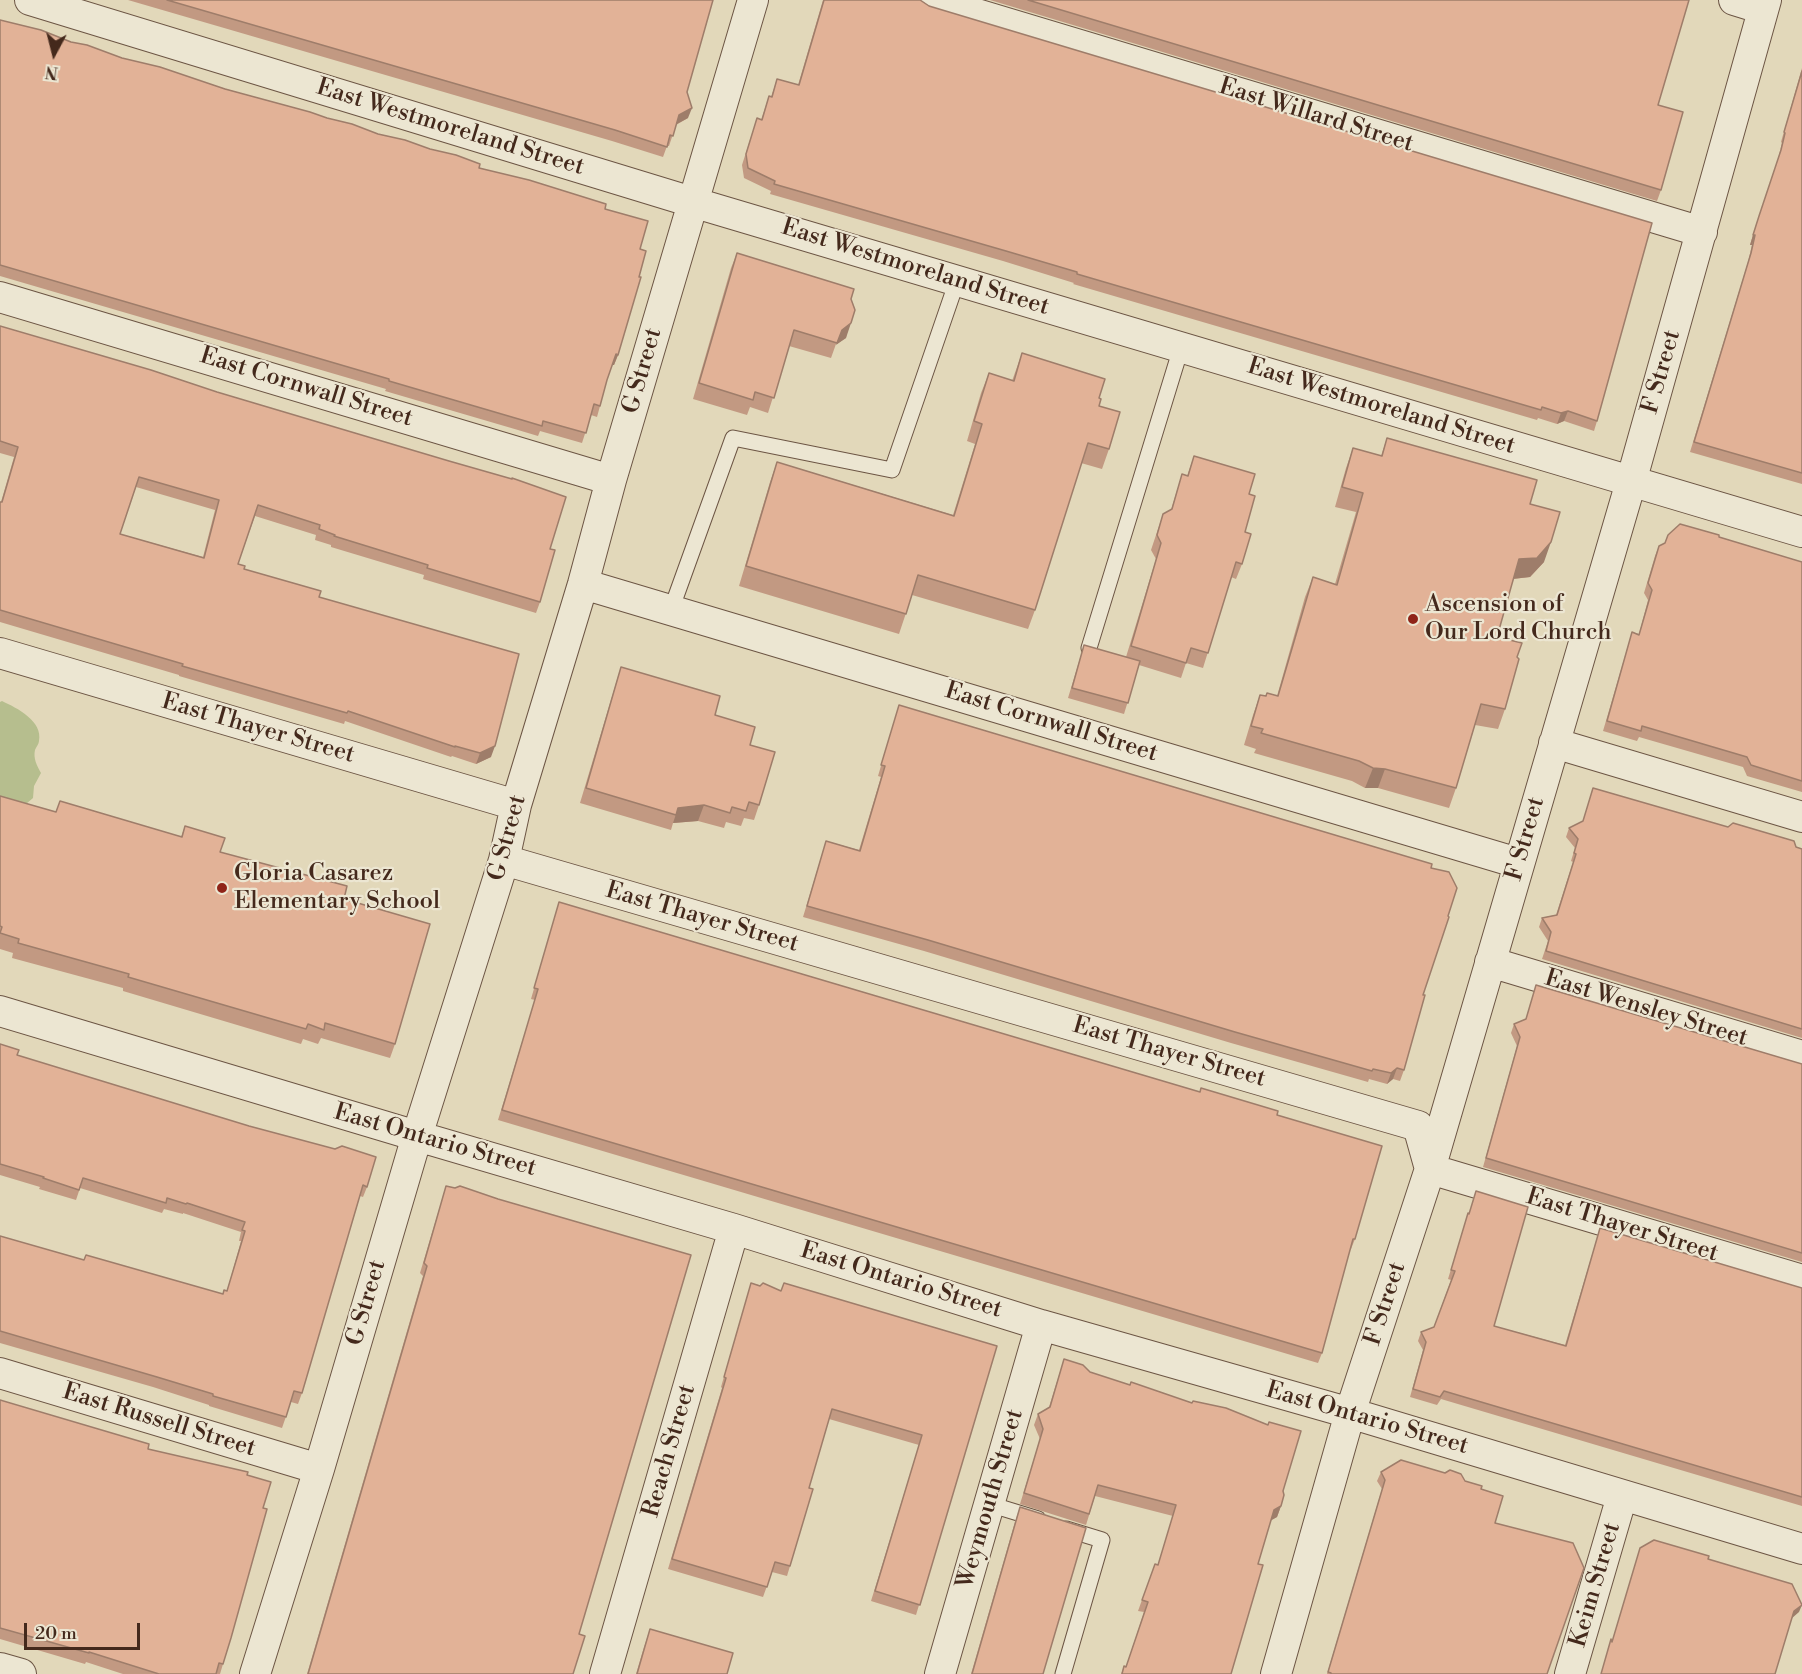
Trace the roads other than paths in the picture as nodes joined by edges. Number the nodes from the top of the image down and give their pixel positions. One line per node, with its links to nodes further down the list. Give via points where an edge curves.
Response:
1 (30, 0): 6 (street, East Westmoreland Street)
2 (753, 0): 6 (street, G Street)
3 (930, 0): 7 (street, East Willard Street)
4 (1734, 0): 5 (street)
5 (1764, 4): 7 (street, F Street)
6 (692, 202): 8 (street, East Westmoreland Street); 11 (street, G Street)
7 (1702, 232): 12 (street, F Street)
8 (957, 281): 10 (street, East Westmoreland Street); 15 (lane, via 892,470 733,438)
9 (0, 297): 11 (street, East Cornwall Street)
10 (1181, 348): 12 (street, East Westmoreland Street); 16 (lane)
11 (611, 480): 14 (street, G Street)
12 (1630, 482): 13 (street, East Westmoreland Street); 18 (street, F Street)
13 (1802, 532)
14 (583, 584): 15 (street, East Cornwall Street); 19 (street, G Street)
15 (671, 610): 22 (street, East Cornwall Street)
16 (1089, 648)
17 (0, 653): 19 (street, East Thayer Street)
18 (1554, 742): 20 (street); 22 (street, F Street)
19 (516, 805): 21 (street, G Street)
20 (1802, 817)
21 (504, 860): 26 (street, G Street); 27 (street, East Thayer Street, via 1418,1126)
22 (1518, 863): 23 (street, F Street)
23 (1490, 962): 25 (street, East Wensley Street); 27 (street, F Street)
24 (0, 1011): 26 (street, East Ontario Street)
25 (1802, 1056)
26 (417, 1136): 28 (street, East Ontario Street); 33 (street, G Street)
27 (1430, 1169): 29 (street, East Thayer Street); 32 (street, F Street)
28 (735, 1229): 30 (street, East Ontario Street); 40 (street, Reach Street)
29 (1802, 1280)
30 (1041, 1325): 32 (street, East Ontario Street); 35 (street, Weymouth Street)
31 (0, 1373): 33 (street, East Russell Street)
32 (1350, 1413): 34 (street, East Ontario Street); 43 (street, F Street)
33 (319, 1469): 39 (street, G Street)
34 (1622, 1496): 36 (street, East Ontario Street); 44 (street, Keim Street)
35 (989, 1504): 41 (street, Weymouth Street); 42 (lane, via 1102,1540)
36 (1802, 1549)
37 (0, 1668): 38 (street)
38 (21, 1674)
39 (255, 1674)
40 (605, 1674)
41 (940, 1674)
42 (1063, 1674)
43 (1276, 1674)
44 (1570, 1674)

